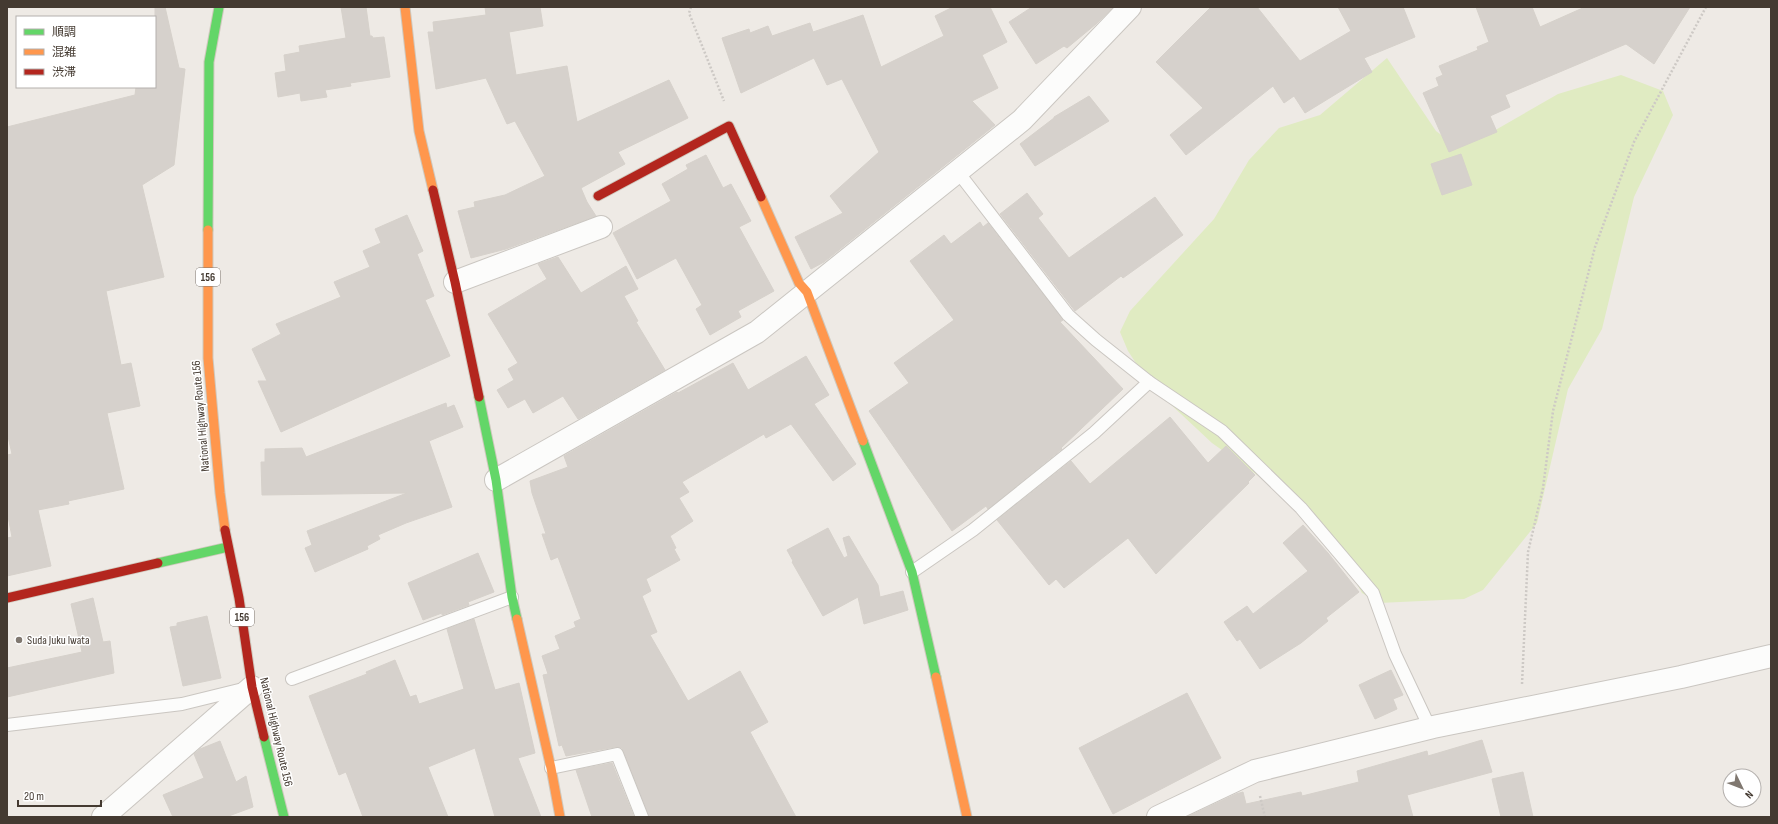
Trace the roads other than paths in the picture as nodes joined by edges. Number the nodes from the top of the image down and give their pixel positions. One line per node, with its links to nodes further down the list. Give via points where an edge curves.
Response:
1 (219, 7): 11 (main road, National Highway Route 156 / 156, via 209,62 208,358 220,493)
2 (405, 7): 7 (main road, via 419,131)
3 (1130, 7): 4 (street, via 1022,120)
4 (958, 172): 8 (street); 9 (lane, via 1068,315)
5 (598, 196): 8 (main road, via 729,126 799,282)
6 (601, 227): 7 (street)
7 (455, 282): 10 (main road)
8 (807, 292): 10 (street, via 757,332); 12 (main road)
9 (1149, 382): 12 (lane, via 1082,443 973,530); 19 (lane, via 1222,431 1247,454 1301,508 1372,593 1395,654)
10 (496, 480): 13 (main road)
11 (228, 547): 14 (main road); 17 (main road, National Highway Route 156 / 156, via 239,598)
12 (912, 572): 25 (main road)
13 (512, 597): 16 (lane); 20 (main road)
14 (7, 598)
15 (1771, 656): 19 (street)
16 (292, 679)
17 (252, 687): 18 (lane, via 182,704); 21 (street); 22 (main road, National Highway Route 156 / 156)
18 (7, 725)
19 (1430, 728): 26 (street, via 1255,772)
20 (551, 768): 23 (main road); 24 (lane, via 617,754)
21 (103, 817)
22 (284, 817)
23 (560, 817)
24 (642, 817)
25 (967, 817)
26 (1158, 817)

